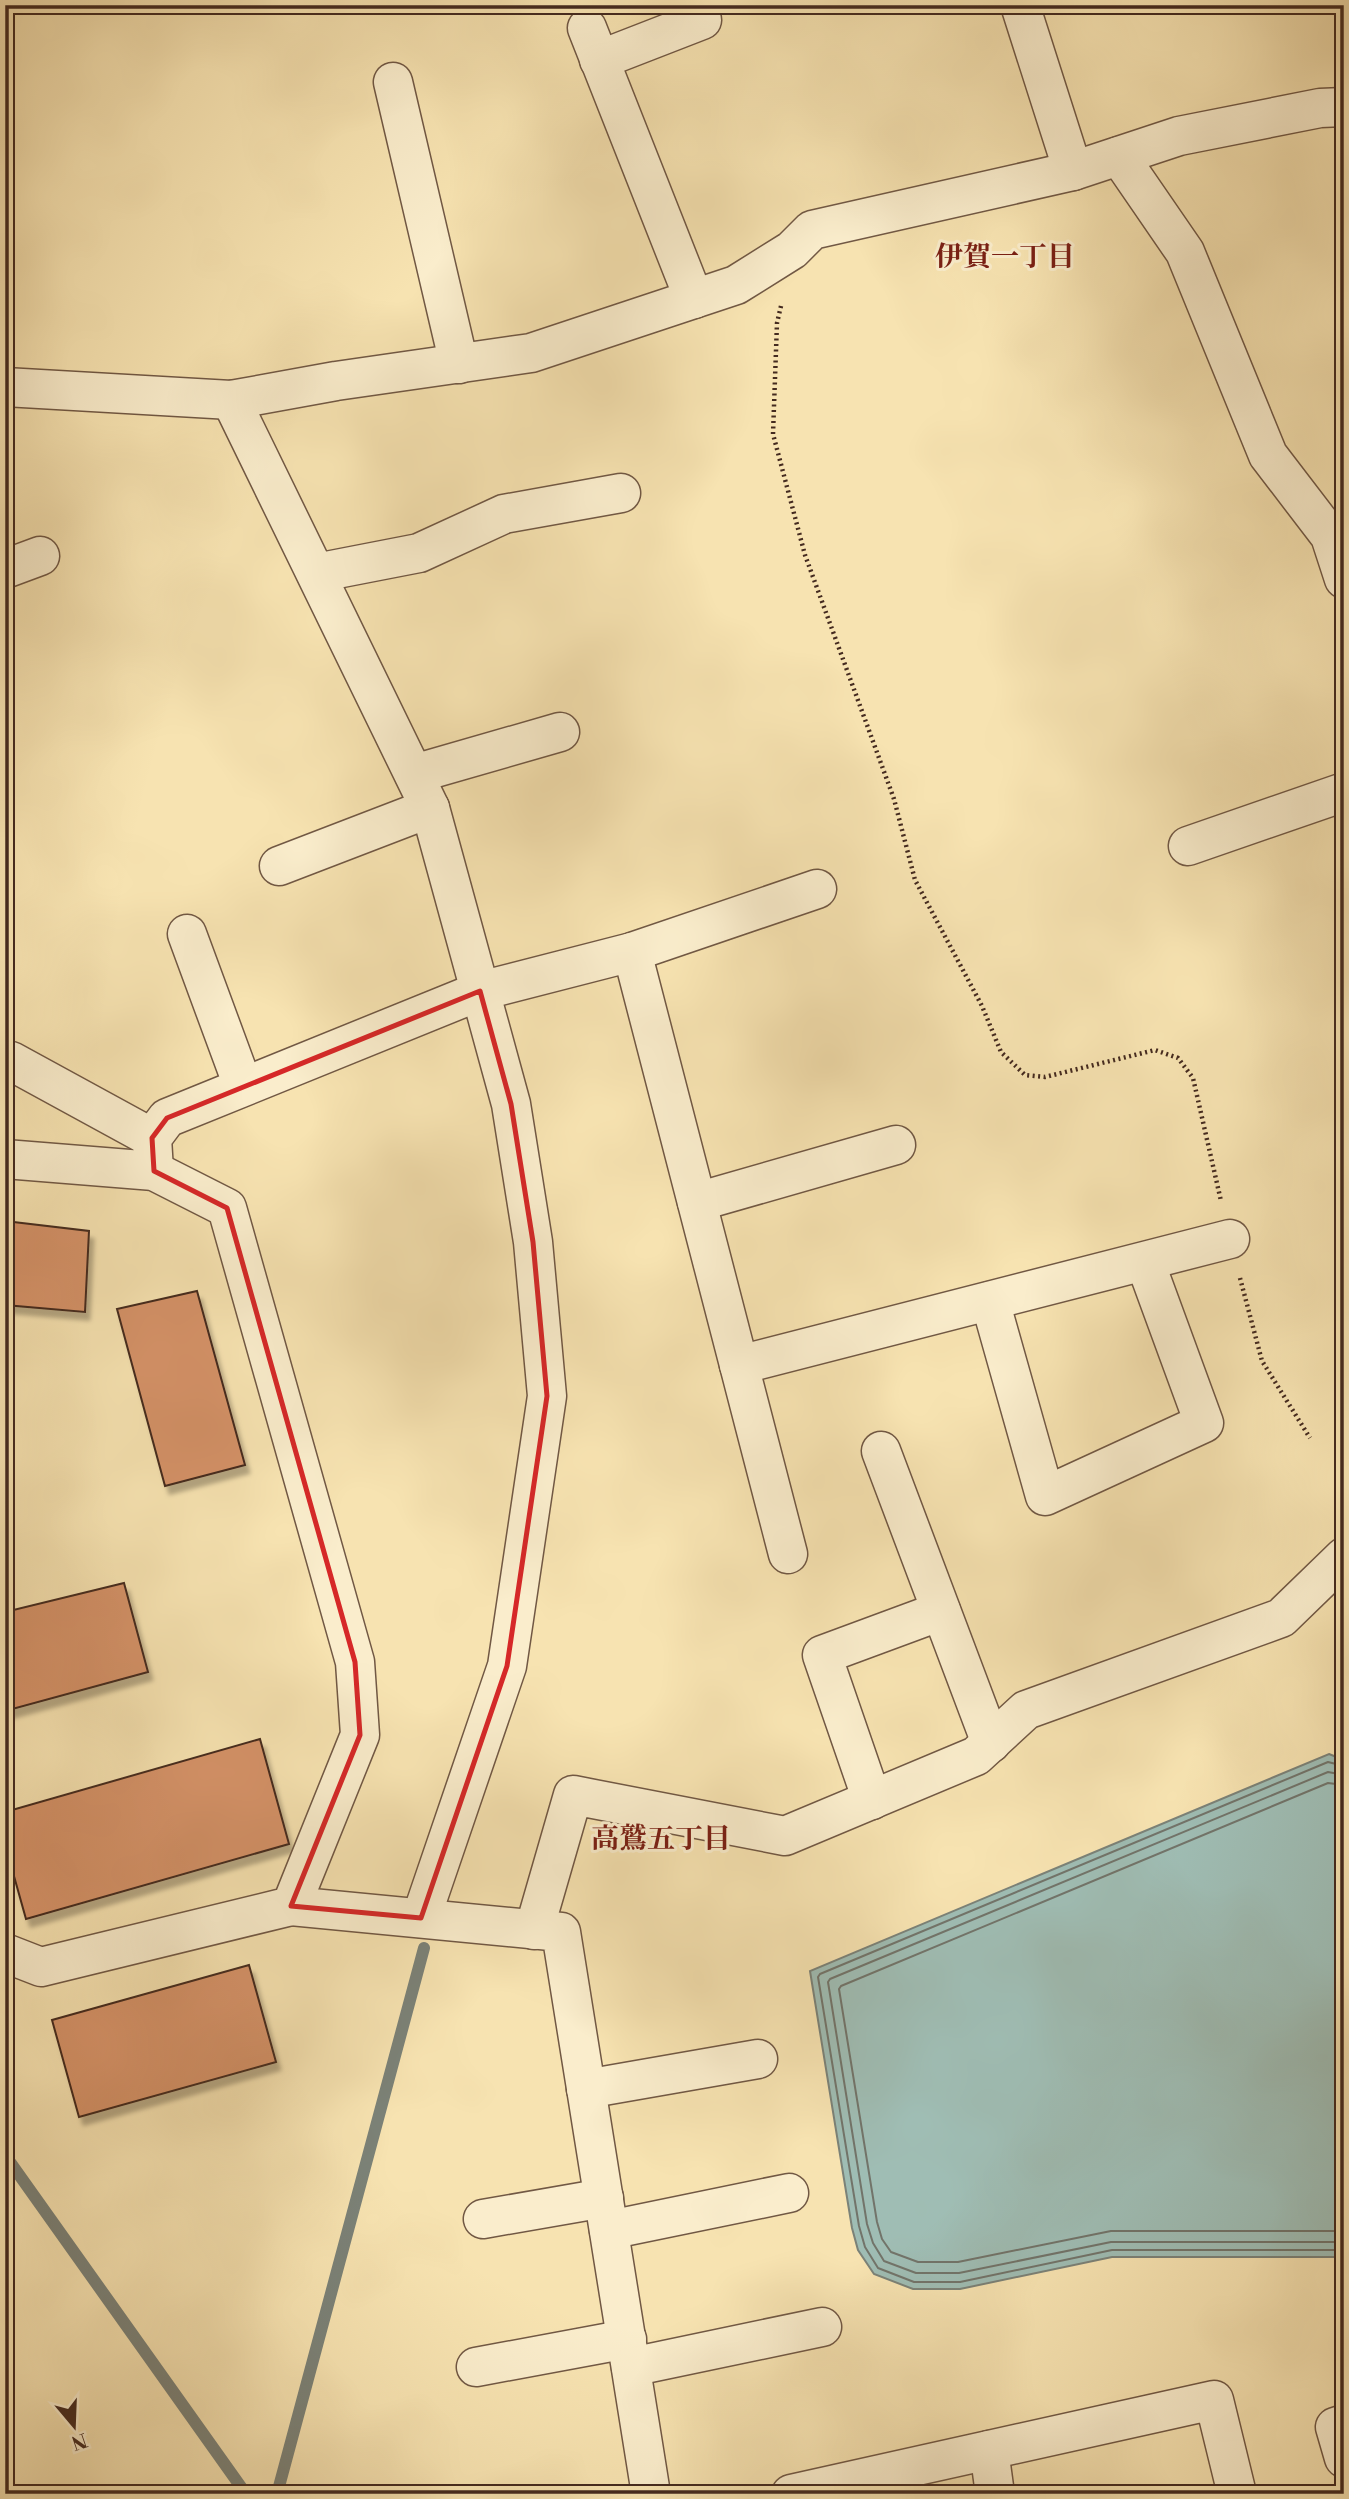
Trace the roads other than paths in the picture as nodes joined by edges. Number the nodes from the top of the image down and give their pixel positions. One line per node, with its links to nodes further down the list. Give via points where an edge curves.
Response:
1 (1020, 5): 6 (street)
2 (702, 20): 7 (street, via 593,44)
3 (393, 82): 8 (street)
4 (1344, 107): 5 (street, via 1179,136)
5 (1119, 156): 6 (street); 12 (street, via 1185,251 1268,455 1330,536)
6 (1073, 171): 7 (street, via 812,230 792,250 736,285)
7 (694, 299): 8 (street, via 531,353)
8 (459, 363): 10 (street)
9 (5, 387): 10 (street)
10 (231, 400): 13 (street)
11 (621, 494): 13 (street, via 504,514 419,552)
12 (1341, 560)
13 (316, 573): 15 (street)
14 (560, 732): 15 (street)
15 (414, 774): 17 (street)
16 (1344, 792): 18 (street)
17 (430, 808): 19 (street); 23 (street)
18 (1188, 846)
19 (279, 866)
20 (817, 889): 22 (street)
21 (187, 934): 25 (street)
22 (632, 952): 23 (street); 29 (street)
23 (480, 991): 25 (street); 41 (street, via 513,1117 533,1242 547,1396 507,1666)
24 (5, 1062): 27 (street, via 11,1061)
25 (243, 1086): 27 (street, via 167,1118)
26 (895, 1145): 29 (street)
27 (153, 1154): 28 (street); 40 (street, via 226,1208 355,1662 360,1734)
28 (5, 1159)
29 (696, 1202): 33 (street)
30 (1230, 1239): 31 (street)
31 (1145, 1262): 32 (street); 32 (street, via 1204,1423 1045,1496)
32 (989, 1301): 33 (street)
33 (739, 1365): 35 (street)
34 (881, 1451): 37 (street)
35 (788, 1554)
36 (1344, 1557): 38 (street, via 1281,1618 1026,1710)
37 (941, 1611): 38 (street); 39 (street, via 822,1655)
38 (991, 1743): 39 (street, via 976,1756)
39 (872, 1800): 42 (street, via 785,1836 573,1795)
40 (290, 1906): 41 (street); 43 (street, via 41,1967)
41 (421, 1919): 42 (street)
42 (534, 1930): 45 (street, via 561,1932)
43 (5, 1954)
44 (758, 2059): 45 (street)
45 (586, 2089): 47 (street)
46 (789, 2193): 47 (street)
47 (606, 2214): 48 (street); 50 (street)
48 (483, 2219)
49 (822, 2327): 50 (street)
50 (629, 2353): 51 (street); 55 (street)
51 (476, 2367)
52 (1344, 2424): 54 (street, via 1335,2427)
53 (989, 2450): 56 (street); 57 (street); 58 (street, via 1214,2400)
54 (1344, 2458)
55 (651, 2494)
56 (791, 2494)
57 (995, 2494)
58 (1237, 2494)

